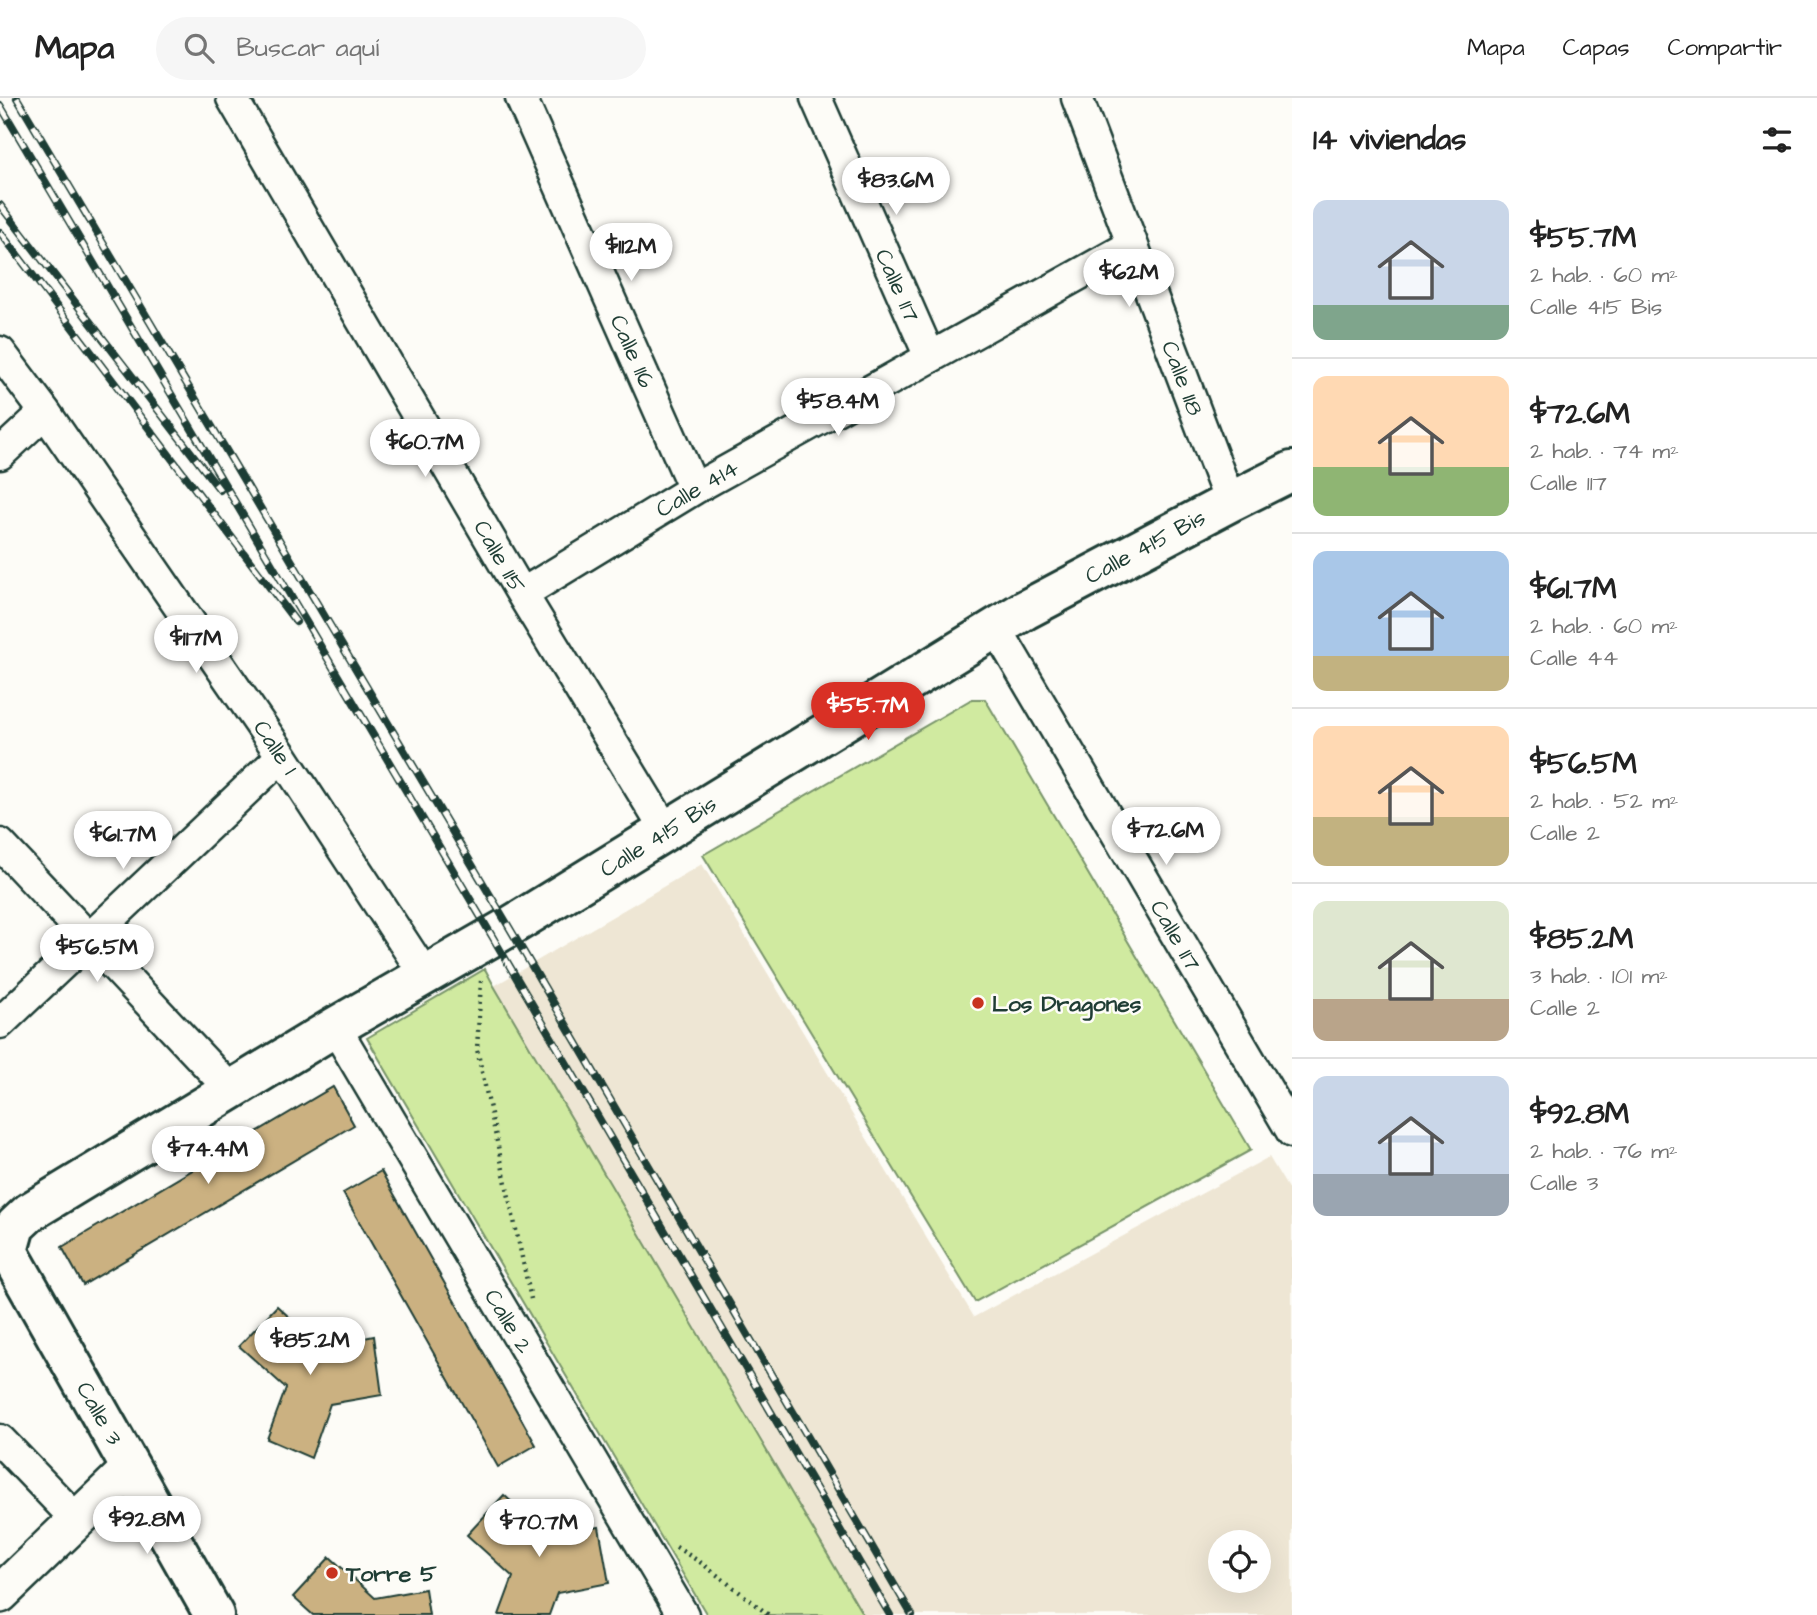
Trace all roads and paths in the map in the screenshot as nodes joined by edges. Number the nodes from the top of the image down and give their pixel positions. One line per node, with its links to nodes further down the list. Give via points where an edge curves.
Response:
1 (232, 98): 13 (street, Calle 115)
2 (521, 98): 11 (street, Calle 116)
3 (816, 98): 7 (street, Calle 117)
4 (1077, 98): 5 (street, Calle 118)
5 (1132, 245): 7 (street, Calle 414); 12 (street, Calle 118)
6 (0, 352): 8 (street, Calle 1)
7 (930, 357): 11 (street, Calle 414)
8 (45, 412): 9 (street); 15 (street, Calle 1)
9 (0, 454)
10 (1292, 471): 12 (main road, Calle 415 Bis)
11 (694, 489): 13 (street, Calle 414)
12 (1230, 502): 14 (main road, Calle 415 Bis)
13 (522, 594): 16 (street, Calle 115)
14 (996, 628): 16 (main road, Calle 415 Bis); 24 (street, Calle 117)
15 (282, 756): 18 (street); 19 (street, Calle 1)
16 (666, 831): 19 (main road, Calle 415 Bis)
17 (0, 844): 18 (street)
18 (89, 938): 21 (street); 23 (street)
19 (425, 975): 22 (main road, Calle 415 Bis)
20 (482, 975): 26 (path, via 477,1049)
21 (0, 1023)
22 (335, 1027): 23 (main road, Calle 415 Bis); 33 (street, Calle 2)
23 (231, 1090): 25 (main road, Calle 415 Bis)
24 (1292, 1132)
25 (30, 1212): 28 (main road, Calle 3, via 15,1226 8,1251)
26 (532, 1310)
27 (0, 1440): 29 (street)
28 (131, 1468): 29 (street); 32 (main road, Calle 3)
29 (76, 1519): 31 (street)
30 (672, 1544): 34 (path)
31 (0, 1594)
32 (214, 1615)
33 (683, 1615)
34 (769, 1615)

